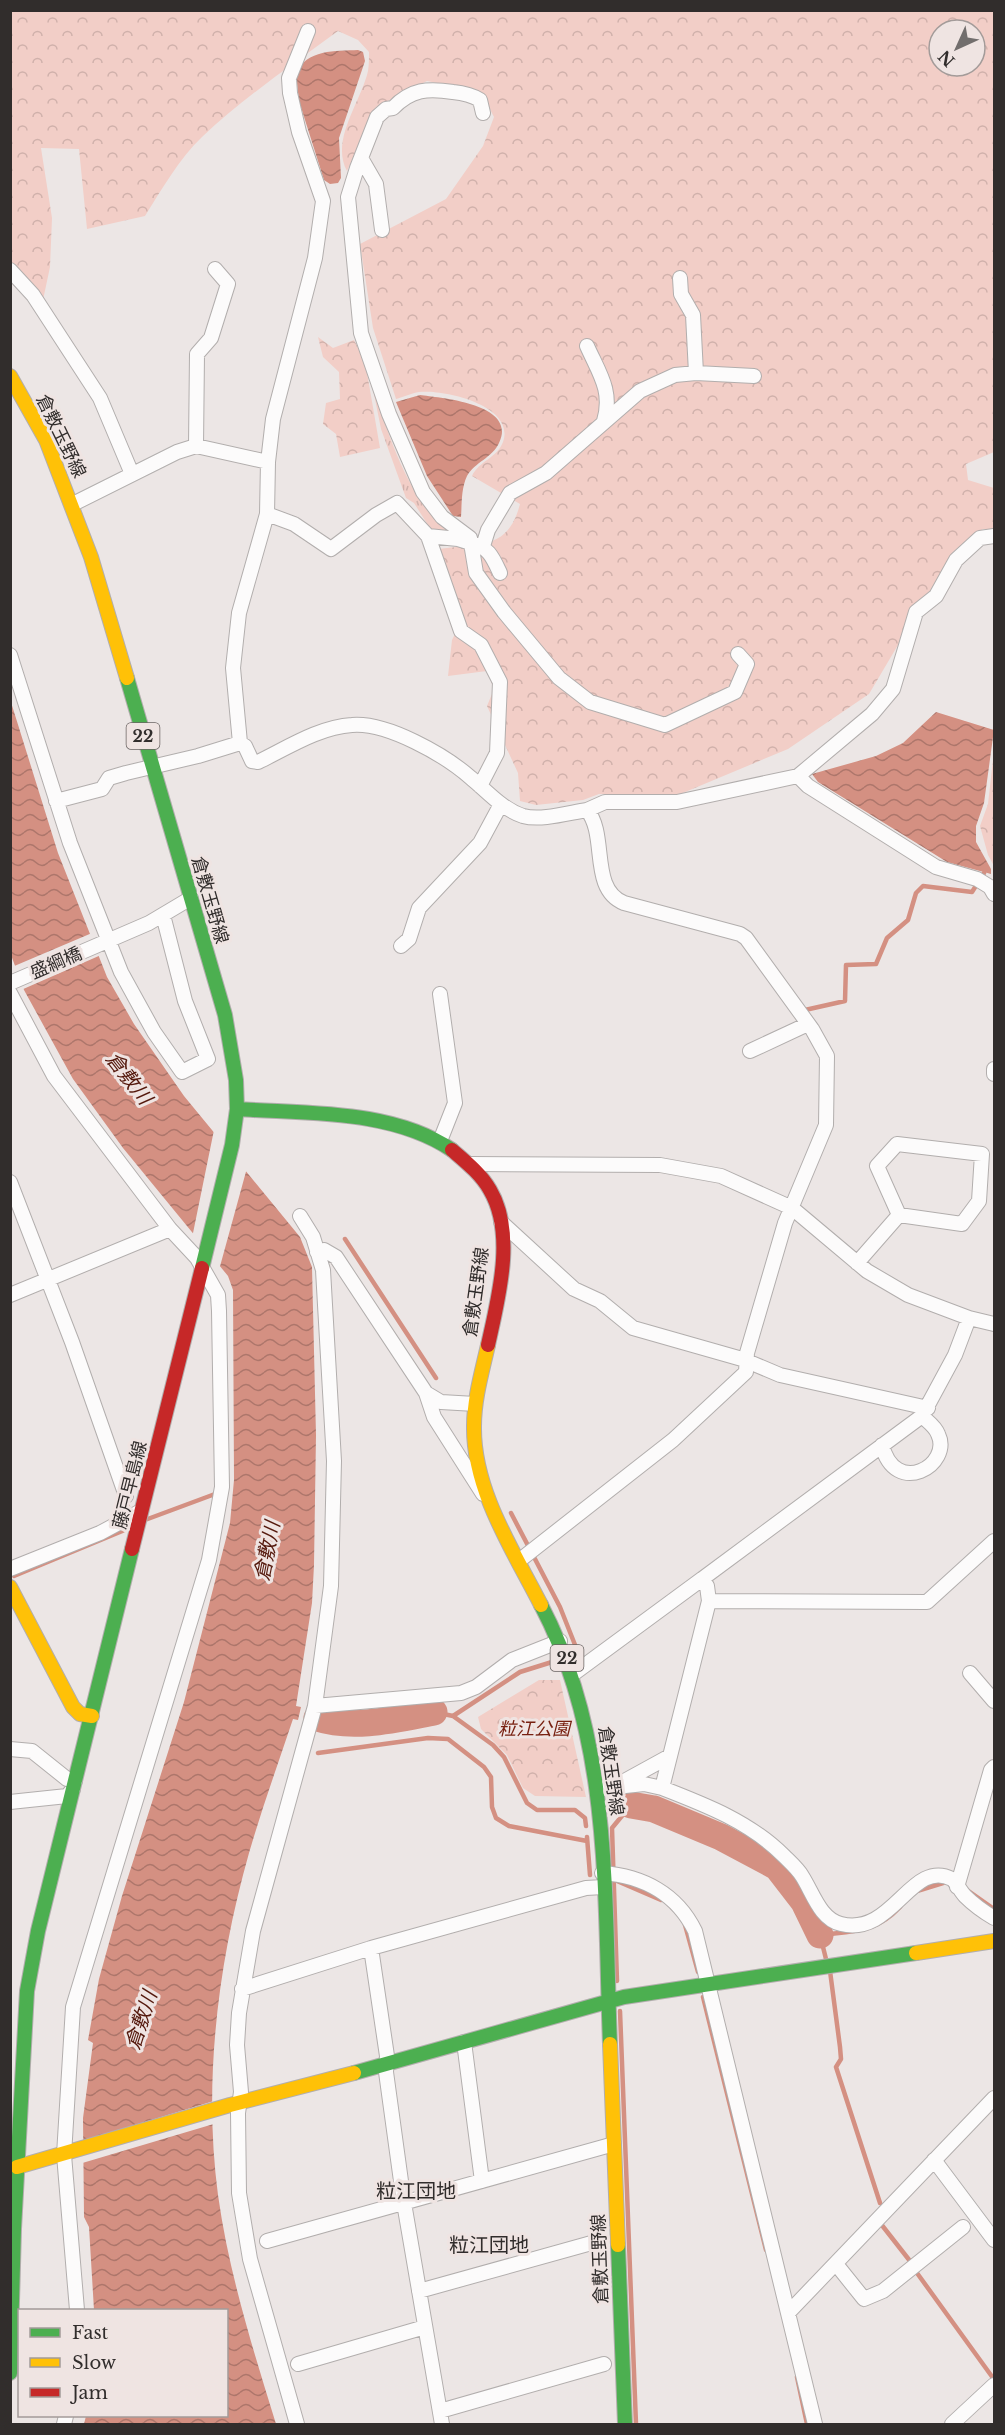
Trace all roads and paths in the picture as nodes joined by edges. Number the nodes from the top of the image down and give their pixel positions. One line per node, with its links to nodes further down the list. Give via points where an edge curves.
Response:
1 (308, 31): 5 (street, via 289,78 290,93)
2 (483, 113): 3 (street, via 475,96 432,89 411,93 377,117)
3 (362, 158): 4 (street); 6 (street, via 376,184)
4 (348, 197): 5 (street); 22 (street, via 361,333 386,405 423,492 442,517)
5 (323, 201): 16 (street, via 315,258 273,419)
6 (382, 230)
7 (215, 269): 15 (street, via 228,284 211,338 197,354)
8 (10, 270): 17 (street, via 33,295 100,398)
9 (680, 278): 11 (street, via 681,294 693,315)
10 (587, 346): 14 (street, via 607,393 609,403)
11 (696, 373): 13 (street); 14 (street, via 675,375 640,391)
12 (10, 376): 18 (main road, 倉敷玉野線 / 22, via 46,440)
13 (754, 376)
14 (603, 423): 22 (street, via 546,473 510,493)
15 (196, 446): 16 (street); 17 (street)
16 (268, 462): 19 (street)
17 (132, 474): 18 (street)
18 (73, 504): 27 (main road, 倉敷玉野線 / 22)
19 (267, 514): 20 (street, via 294,524 331,549 397,503); 26 (street, via 239,614 232,668)
20 (428, 536): 22 (street); 29 (street, via 461,631 481,645 500,682 497,753)
21 (994, 536): 28 (street, via 980,538 956,560 936,596 916,612 893,689 872,714)
22 (477, 544): 23 (street, via 492,555); 24 (street, via 476,573 559,678 590,702 665,725 735,692 747,664)
23 (500, 573)
24 (738, 654)
25 (10, 655): 30 (street)
26 (240, 743): 27 (street); 29 (street, via 252,761 258,762 320,732 366,724 446,759)
27 (152, 768): 30 (street, via 109,778 102,789); 34 (main road, 倉敷玉野線 / 22)
28 (798, 776): 32 (street, via 677,802 605,802); 33 (street, via 936,867 980,880)
29 (480, 786): 31 (street)
30 (56, 801): 36 (street)
31 (501, 804): 32 (street, via 523,816 537,817); 37 (street, via 480,843 419,908 409,939)
32 (587, 810): 41 (street, via 595,826 605,883 618,901 740,933 750,942)
33 (994, 894)
34 (191, 898): 35 (street, 盛綱橋); 45 (main road, 倉敷玉野線 / 22, via 225,1016)
35 (164, 915): 36 (street, 盛綱橋); 36 (street, via 185,1001 208,1059 182,1072 154,1032)
36 (105, 942): 38 (street, 盛綱橋)
37 (402, 946)
38 (11, 983)
39 (10, 993): 53 (street, via 54,1076)
40 (440, 994): 46 (street, via 455,1103)
41 (804, 1026): 42 (street); 49 (street, via 827,1056 826,1125)
42 (750, 1051)
43 (994, 1069): 44 (street)
44 (994, 1074)
45 (237, 1109): 46 (main road, 倉敷玉野線 / 22, via 384,1123); 55 (main road, 藤戸早島線)
46 (440, 1141): 47 (main road, 倉敷玉野線 / 22)
47 (470, 1164): 49 (street, via 660,1165 721,1176); 52 (main road, 倉敷玉野線 / 22, via 493,1194)
48 (10, 1182): 57 (street)
49 (792, 1208): 56 (street); 61 (street, via 747,1353)
50 (899, 1215): 50 (street, via 877,1166 897,1144 982,1154 979,1201 962,1224); 56 (street)
51 (300, 1216): 54 (street)
52 (501, 1222): 61 (street, via 574,1289 600,1301 633,1329); 63 (main road, 倉敷玉野線 / 22, via 502,1267)
53 (170, 1229): 55 (street); 57 (street)
54 (317, 1252): 62 (street, via 324,1250 336,1257); 79 (street, via 322,1270 334,1501 330,1586)
55 (203, 1263): 67 (main road, 藤戸早島線); 102 (street, via 218,1295 222,1487 192,1624 73,2007)
56 (857, 1263): 59 (street, via 908,1295)
57 (47, 1280): 58 (street); 66 (street)
58 (10, 1295)
59 (969, 1318): 60 (street); 64 (street, via 955,1355)
60 (994, 1323)
61 (748, 1361): 64 (street, via 780,1375); 70 (street, via 746,1372 692,1424)
62 (426, 1393): 63 (street, via 441,1402); 68 (street, via 434,1418)
63 (475, 1404): 68 (main road, 倉敷玉野線 / 22, via 477,1458)
64 (925, 1412): 65 (street); 65 (street, via 940,1440 938,1454 929,1466 911,1474 898,1471 888,1461)
65 (882, 1445): 72 (street)
66 (126, 1496)
67 (141, 1513): 71 (street); 80 (main road, 藤戸早島線)
68 (498, 1516): 70 (main road, 倉敷玉野線 / 22)
69 (994, 1541): 74 (street, via 927,1602)
70 (527, 1555): 75 (main road, 倉敷玉野線 / 22)
71 (10, 1569)
72 (704, 1582): 74 (street); 76 (street)
73 (10, 1587): 80 (main road, via 73,1707 80,1714)
74 (709, 1601): 82 (street)
75 (560, 1641): 76 (main road, 倉敷玉野線 / 22); 79 (street, via 512,1660 462,1693)
76 (580, 1669): 87 (main road, 倉敷玉野線 / 22)
77 (970, 1673): 78 (street)
78 (994, 1701)
79 (315, 1706): 95 (street, via 268,1869)
80 (92, 1716): 84 (main road, 藤戸早島線)
81 (10, 1749): 84 (street, via 32,1751)
82 (666, 1757): 85 (street); 86 (street)
83 (994, 1767): 90 (street)
84 (74, 1785): 88 (street, via 67,1796); 104 (main road, 藤戸早島線, via 27,1991)
85 (615, 1787): 86 (street, via 644,1784); 87 (street)
86 (662, 1788): 90 (street, via 744,1824 764,1837 801,1874 826,1917 841,1924 877,1920 916,1883 927,1878 954,1880)
87 (597, 1789): 89 (main road, 倉敷玉野線 / 22)
88 (10, 1802)
89 (609, 1877): 93 (street, via 586,1888); 94 (street, via 667,1895 686,1912); 96 (main road, 倉敷玉野線 / 22)
90 (957, 1887): 91 (street)
91 (994, 1918)
92 (994, 1941): 94 (main road)
93 (371, 1948): 95 (street); 98 (street)
94 (707, 1983): 96 (main road); 114 (street)
95 (242, 1989): 100 (street)
96 (607, 2002): 97 (main road); 101 (main road, 倉敷玉野線 / 22)
97 (464, 2042): 98 (main road); 105 (street)
98 (387, 2064): 100 (main road); 106 (street)
99 (994, 2098): 103 (street)
100 (235, 2104): 102 (main road); 121 (street, via 239,2193 250,2259)
101 (614, 2144): 105 (street); 122 (main road, 倉敷玉野線 / 22)
102 (69, 2153): 104 (main road); 113 (street)
103 (934, 2160): 108 (street); 111 (street)
104 (14, 2167): 118 (main road, 藤戸早島線)
105 (482, 2181): 106 (street)
106 (404, 2203): 109 (street); 112 (street)
107 (963, 2227): 111 (street, via 883,2291 864,2300)
108 (994, 2240)
109 (267, 2241)
110 (595, 2242): 112 (street)
111 (836, 2264): 114 (street)
112 (420, 2291): 115 (street)
113 (77, 2309)
114 (788, 2313): 123 (street)
115 (426, 2327): 116 (street); 120 (street)
116 (298, 2364)
117 (604, 2364): 120 (street)
118 (10, 2373)
119 (994, 2385): 124 (street)
120 (441, 2417)
121 (297, 2424)
122 (624, 2424)
123 (814, 2424)
124 (952, 2424)

